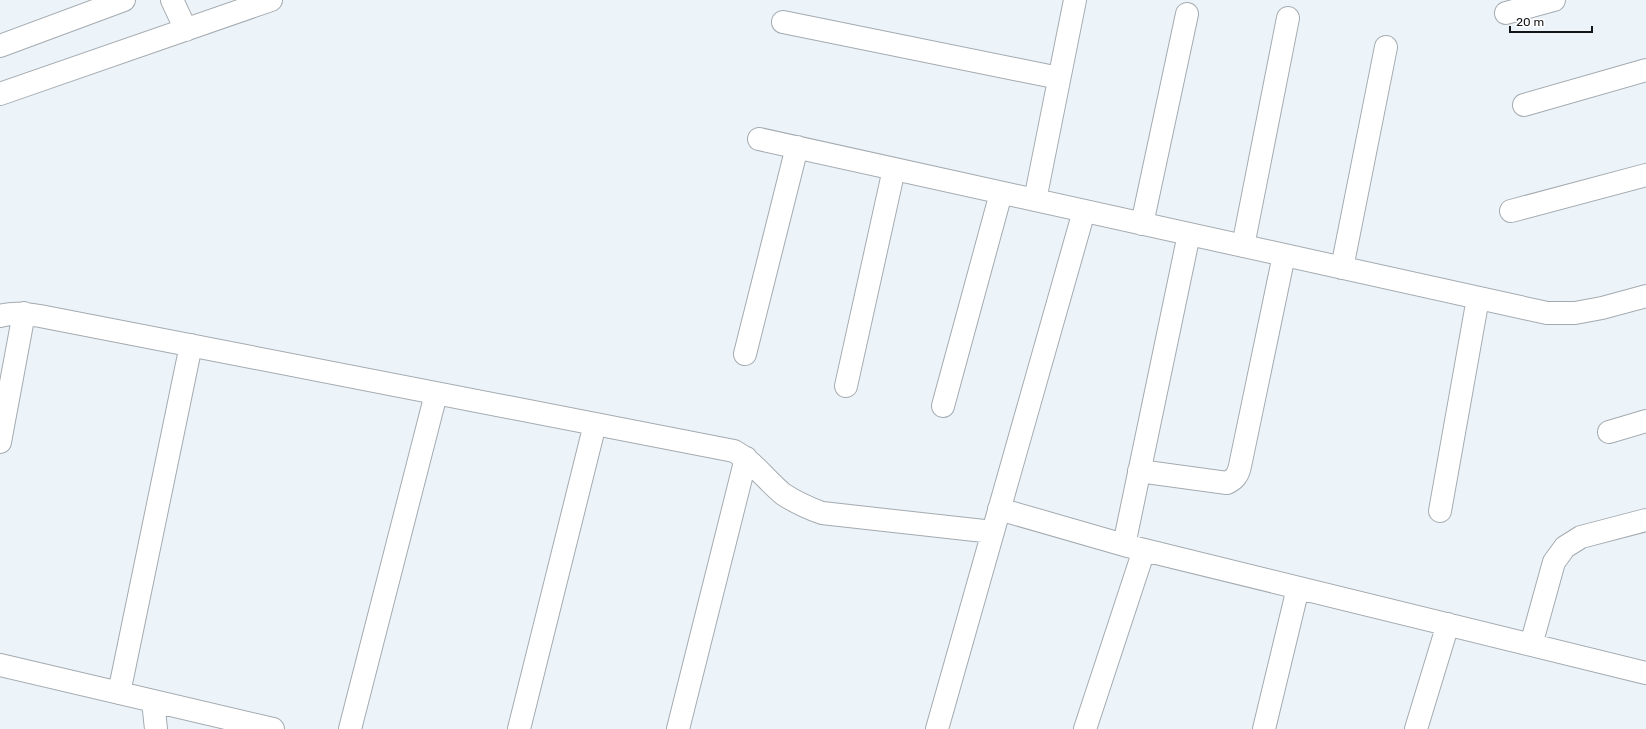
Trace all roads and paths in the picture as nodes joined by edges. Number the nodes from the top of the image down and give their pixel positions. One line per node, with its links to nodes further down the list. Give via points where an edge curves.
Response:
1 (124, 0): 11 (street)
2 (172, 0): 10 (street)
3 (271, 0): 10 (street)
4 (1075, 0): 14 (street)
5 (1554, 0): 6 (street)
6 (1506, 12)
7 (1187, 14): 25 (street)
8 (1288, 18): 27 (street)
9 (783, 22): 14 (street)
10 (186, 30): 15 (street)
11 (0, 46)
12 (1386, 47): 29 (street)
13 (1646, 70): 16 (street)
14 (1059, 78): 22 (street)
15 (0, 94)
16 (1524, 105)
17 (759, 139): 18 (street)
18 (797, 147): 19 (street); 35 (street)
19 (894, 169): 21 (street); 36 (street)
20 (1646, 175): 24 (street)
21 (1001, 193): 22 (street); 38 (street)
22 (1035, 200): 23 (street)
23 (1084, 211): 25 (street); 45 (street)
24 (1512, 211)
25 (1142, 224): 26 (street)
26 (1189, 234): 27 (street); 44 (street)
27 (1243, 246): 28 (street)
28 (1284, 255): 29 (street); 44 (street, via 1240,466 1234,480 1227,483)
29 (1342, 268): 31 (street)
30 (1646, 296): 31 (street, via 1575,313 1547,313)
31 (1478, 298): 46 (street)
32 (24, 313): 33 (street); 34 (street); 42 (street)
33 (0, 316)
34 (191, 345): 37 (street); 56 (street)
35 (745, 354)
36 (846, 386)
37 (436, 394): 40 (street); 60 (street)
38 (942, 406)
39 (1646, 421): 41 (street)
40 (595, 424): 43 (street, via 734,451); 61 (street)
41 (1609, 432)
42 (0, 442)
43 (746, 458): 48 (street, via 783,493 803,506 822,513); 62 (street)
44 (1139, 471): 49 (street)
45 (1000, 509): 48 (street); 49 (street)
46 (1440, 511)
47 (1646, 520): 53 (street, via 1581,537 1565,547 1554,562)
48 (993, 532): 63 (street)
49 (1124, 545): 50 (street)
50 (1144, 550): 51 (street); 64 (street)
51 (1298, 588): 52 (street); 65 (street)
52 (1448, 624): 53 (street); 66 (street)
53 (1531, 645): 55 (street)
54 (0, 665): 56 (street)
55 (1646, 673)
56 (119, 693): 57 (street)
57 (153, 701): 58 (street); 59 (street)
58 (156, 729)
59 (272, 729)
60 (350, 729)
61 (519, 729)
62 (678, 729)
63 (937, 729)
64 (1085, 729)
65 (1264, 729)
66 (1416, 729)

